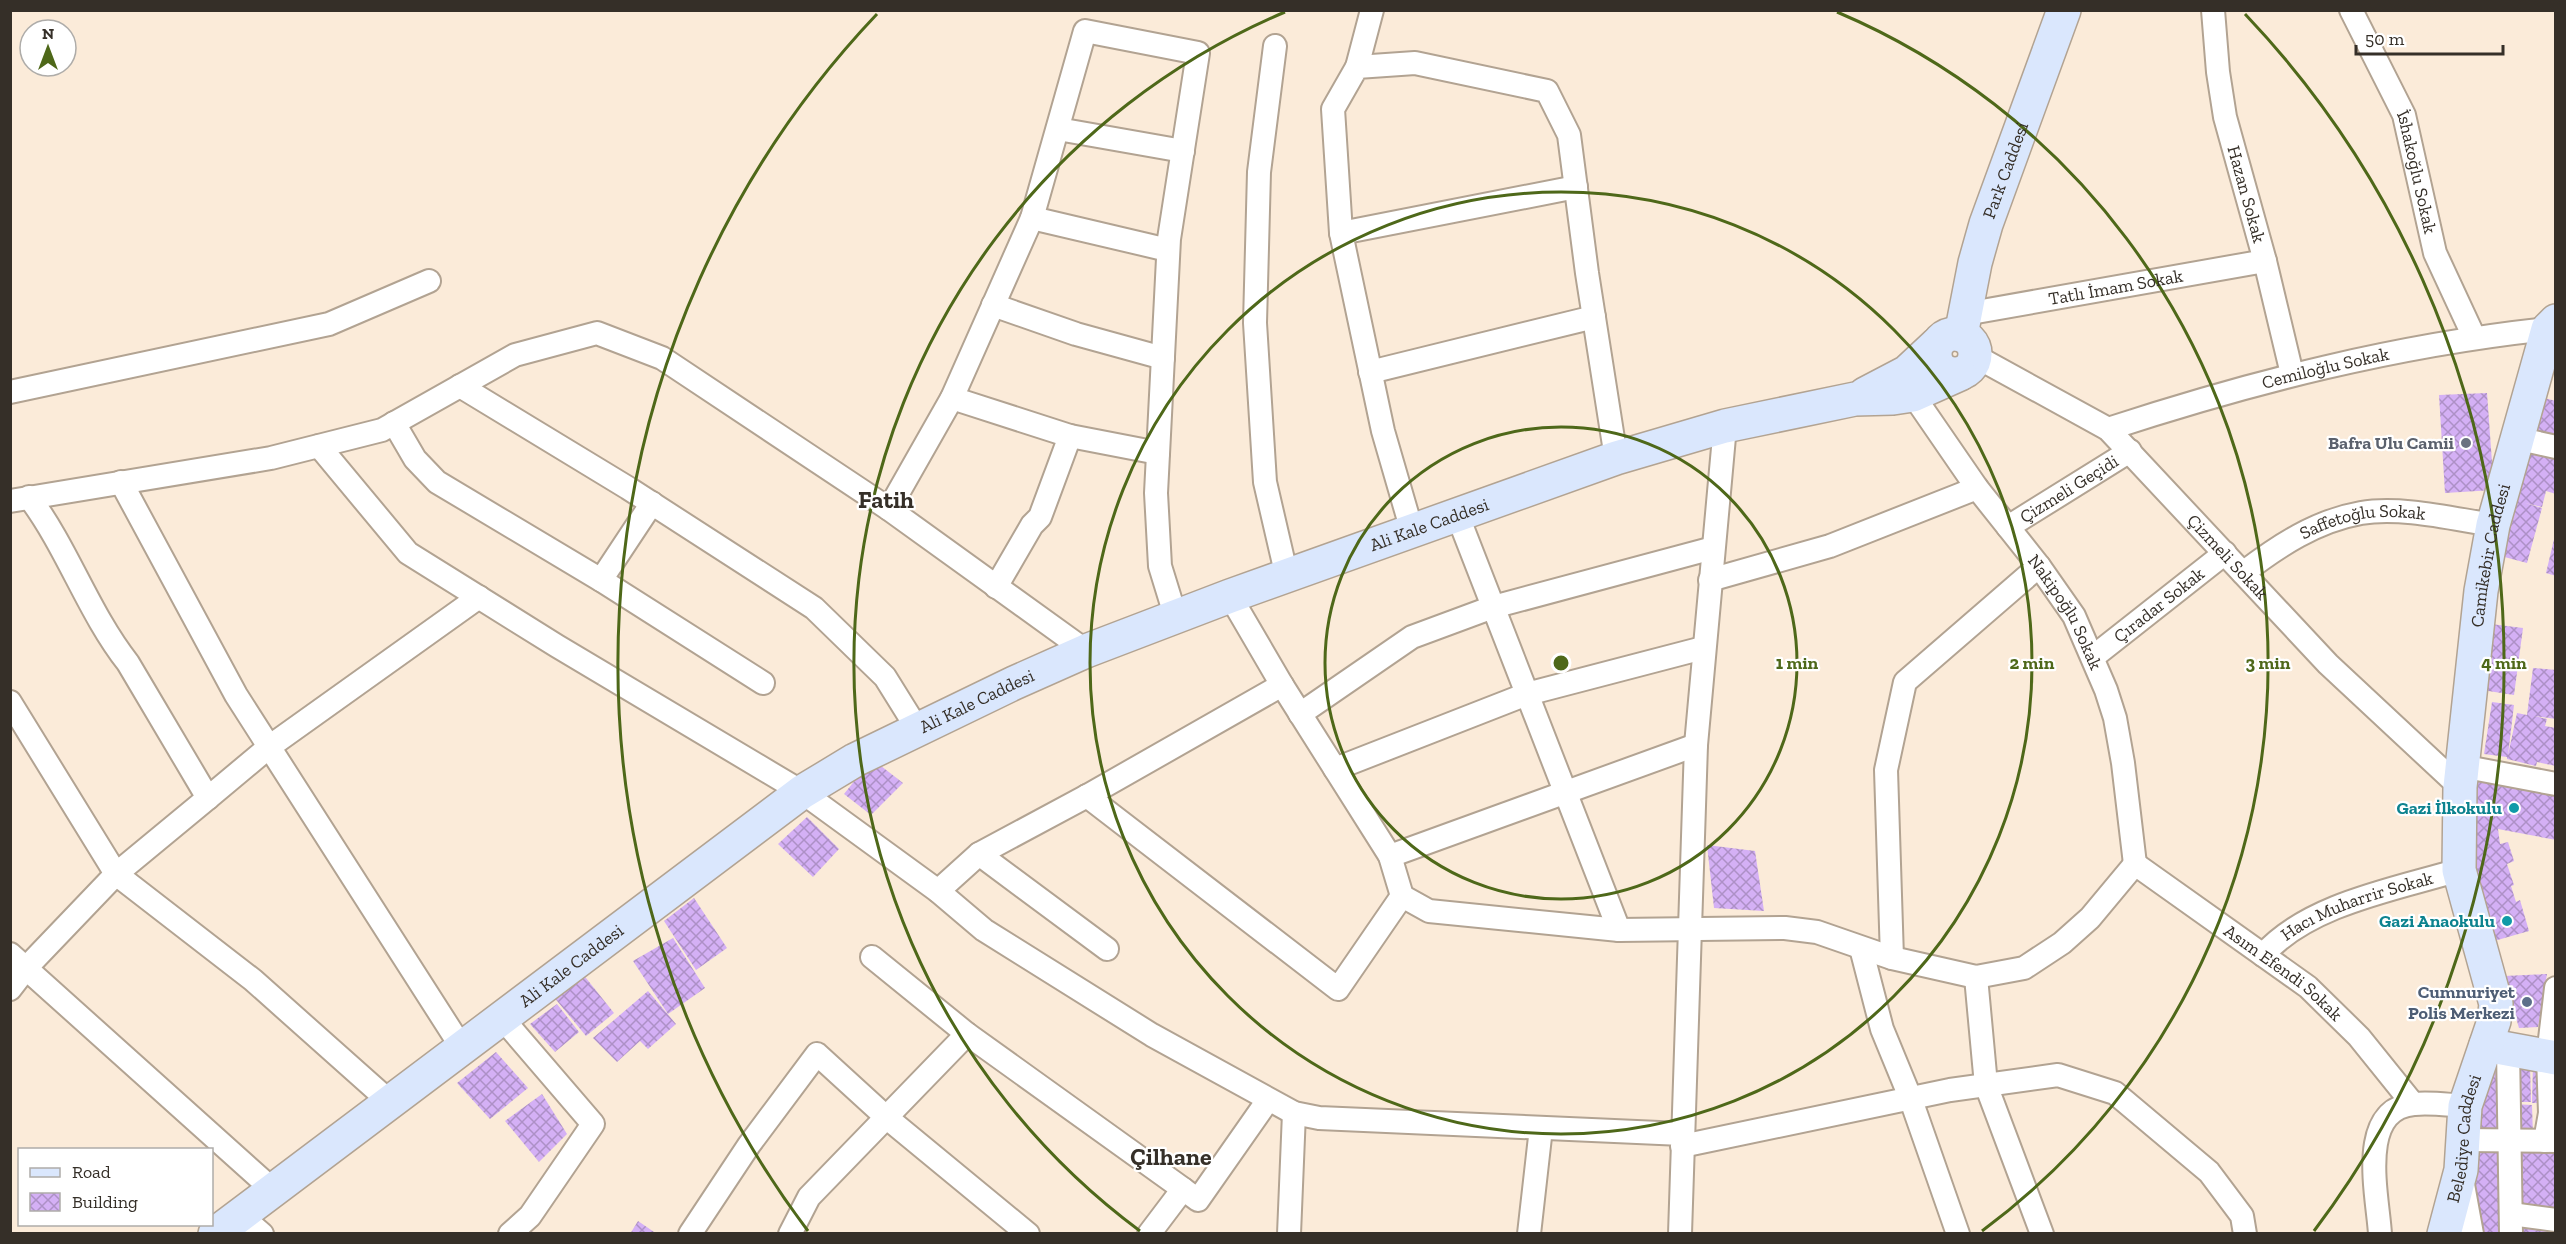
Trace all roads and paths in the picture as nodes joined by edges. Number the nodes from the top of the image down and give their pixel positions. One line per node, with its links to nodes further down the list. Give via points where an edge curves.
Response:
1 (1372, 10): 6 (street)
2 (2064, 10): 19 (main road, Park Caddesi, via 1986,224)
3 (2213, 10): 13 (street, Hazan Sokak, via 2225,117)
4 (2351, 10): 18 (street, İshakoğlu Sokak, via 2404,115 2435,254)
5 (1275, 46): 51 (street, via 1259,172 1255,323 1264,482)
6 (1357, 67): 9 (street, via 1415,63 1547,92 1569,135); 11 (street, via 1333,109)
7 (1058, 129): 8 (street); 8 (street, via 1085,31 1198,53); 10 (street)
8 (1183, 151): 12 (street)
9 (1576, 187): 11 (street); 16 (street)
10 (1032, 218): 12 (street); 15 (street)
11 (1341, 233): 21 (street)
12 (1168, 250): 20 (street)
13 (2265, 261): 19 (street, Tatlı İmam Sokak); 22 (street, Hazan Sokak)
14 (429, 281): 24 (street, via 329,324)
15 (993, 305): 20 (street); 26 (street)
16 (1594, 317): 21 (street); 37 (street)
17 (2552, 325): 18 (street, Cemiloğlu Sokak); 32 (main road, Camikebir Caddesi)
18 (2474, 337): 22 (street, Cemiloğlu Sokak)
19 (1959, 344): 25 (main road, Ali Kale Caddesi); 27 (main road, Ali Kale Caddesi); 30 (street, Çizmeli Sokak)
20 (1163, 358): 36 (street)
21 (1370, 372): 46 (street)
22 (2292, 374): 30 (street, Cemiloğlu Sokak)
23 (460, 386): 28 (street); 41 (street); 42 (street, via 515,355 597,333 662,358)
24 (10, 392)
25 (1913, 395): 27 (main road, Ali Kale Caddesi); 39 (street, Nakipoğlu Sokak)
26 (952, 398): 31 (street); 42 (street)
27 (1855, 399): 29 (main road, Ali Kale Caddesi)
28 (394, 423): 33 (street, via 382,430); 52 (street, via 415,459 437,482)
29 (1725, 426): 37 (main road, Ali Kale Caddesi); 47 (street)
30 (2108, 429): 35 (street, Çizmeli Sokak)
31 (1070, 436): 36 (street); 54 (street, via 1040,517)
32 (2516, 438): 34 (street); 44 (main road, Camikebir Caddesi)
33 (319, 446): 38 (street, via 271,458); 56 (street, via 408,553)
34 (2556, 447)
35 (2130, 451): 45 (street, Çizmeli Geçidi); 48 (street, Çizmeli Sokak)
36 (1158, 453): 58 (street, via 1160,566)
37 (1616, 458): 43 (main road, Ali Kale Caddesi)
38 (121, 482): 40 (street); 69 (street)
39 (1977, 488): 45 (street, Nakipoğlu Sokak); 53 (street, via 1830,546)
40 (20, 499): 76 (street, via 45,519 113,643)
41 (652, 503): 52 (street); 67 (street, via 814,608 885,676)
42 (889, 509): 54 (street)
43 (1457, 514): 46 (main road, Ali Kale Caddesi); 57 (street)
44 (2493, 525): 50 (street, Saffetoğlu Sokak, via 2429,515 2362,513 2298,535); 71 (main road, Camikebir Caddesi, via 2481,591)
45 (2008, 527): 49 (street, Nakipoğlu Sokak)
46 (1412, 531): 51 (main road, Ali Kale Caddesi)
47 (1713, 548): 53 (street); 57 (street)
48 (2225, 553): 50 (street, Çizmeli Sokak); 61 (street, Çıradar Sokak)
49 (2039, 566): 61 (street, Nakipoğlu Sokak, via 2074,616); 90 (street, via 1905,682 1886,771)
50 (2243, 573): 71 (street, Çizmeli Sokak, via 2328,664)
51 (1287, 577): 55 (main road, Ali Kale Caddesi)
52 (601, 580): 62 (street)
53 (1710, 580): 59 (street)
54 (996, 587): 60 (street)
55 (1230, 596): 58 (main road, Ali Kale Caddesi); 63 (street)
56 (479, 597): 69 (street); 74 (street)
57 (1493, 607): 64 (street); 66 (street, via 1412,637)
58 (1176, 618): 60 (main road, Ali Kale Caddesi)
59 (1703, 648): 64 (street); 68 (street)
60 (1086, 651): 67 (main road, Ali Kale Caddesi)
61 (2092, 657): 79 (street, Nakipoğlu Sokak, via 2115,718)
62 (763, 683)
63 (1282, 685): 66 (street); 75 (street)
64 (1527, 694): 70 (street); 73 (street)
65 (10, 702): 81 (street)
66 (1300, 714): 70 (street)
67 (918, 730): 74 (main road, Ali Kale Caddesi, via 855,760)
68 (1696, 745): 73 (street); 85 (street)
69 (268, 747): 76 (street); 98 (street)
70 (1335, 769): 78 (street)
71 (2461, 776): 72 (street); 80 (main road, Camikebir Caddesi)
72 (2556, 784)
73 (1565, 791): 78 (street); 84 (street)
74 (802, 792): 82 (street); 95 (main road, Ali Kale Caddesi)
75 (1087, 796): 77 (street); 83 (street, via 1338,989)
76 (208, 798): 81 (street)
77 (979, 854): 82 (street); 87 (street)
78 (1390, 856): 83 (street)
79 (2135, 864): 88 (street, Asım Efendi Sokak); 92 (street, via 2090,918 2062,943 2024,968)
80 (2459, 870): 88 (street, Hacı Muharrir Sokak, via 2358,900 2301,923); 97 (main road, Camikebir Caddesi, via 2496,1004)
81 (116, 874): 91 (street); 103 (street, via 253,980)
82 (938, 891): 102 (street, via 984,930 1152,1035)
83 (1402, 897): 84 (street, via 1429,911)
84 (1619, 930): 85 (street)
85 (1689, 930): 86 (street, via 1785,928 1817,932); 109 (street)
86 (1862, 948): 90 (street); 101 (street, via 1882,1029)
87 (1107, 950)
88 (2263, 955): 104 (street, Asım Efendi Sokak, via 2325,1002)
89 (872, 957): 96 (street)
90 (1892, 958): 92 (street)
91 (19, 960): 94 (street); 114 (street)
92 (1976, 977): 100 (street)
93 (2556, 988): 99 (street)
94 (10, 989)
95 (502, 1018): 98 (main road, Ali Kale Caddesi); 118 (street, via 593,1124 530,1216)
96 (968, 1034): 107 (street); 113 (street)
97 (2497, 1047): 99 (main road); 105 (main road, Belediye Caddesi); 110 (street)
98 (462, 1048): 103 (main road, Ali Kale Caddesi)
99 (2552, 1057): 111 (street)
100 (1986, 1085): 101 (street); 127 (street); 128 (street, via 2058,1075 2115,1093 2210,1172 2242,1216)
101 (1910, 1097): 109 (street); 126 (street)
102 (1268, 1100): 106 (street); 113 (street, via 1198,1200)
103 (390, 1102): 114 (main road, Ali Kale Caddesi)
104 (2413, 1104): 105 (street); 129 (street, via 2396,1110 2376,1138)
105 (2465, 1106): 112 (main road, Belediye Caddesi)
106 (1294, 1113): 108 (street, via 1319,1118); 123 (street)
107 (886, 1117): 119 (street, via 817,1054); 120 (street, via 809,1197); 121 (street)
108 (1541, 1128): 109 (street); 124 (street)
109 (1682, 1140): 125 (street)
110 (2509, 1141): 111 (street); 112 (street); 116 (street)
111 (2551, 1141)
112 (2462, 1155): 130 (main road, Belediye Caddesi); 131 (street)
113 (1184, 1189): 122 (street)
114 (273, 1190): 117 (main road, Ali Kale Caddesi)
115 (2556, 1220): 116 (street)
116 (2511, 1224)
117 (239, 1227)
118 (510, 1233)
119 (690, 1233)
120 (790, 1233)
121 (1028, 1233)
122 (1149, 1233)
123 (1290, 1233)
124 (1529, 1233)
125 (1680, 1233)
126 (1958, 1233)
127 (2042, 1233)
128 (2245, 1233)
129 (2380, 1233)
130 (2444, 1233)
131 (2472, 1233)

